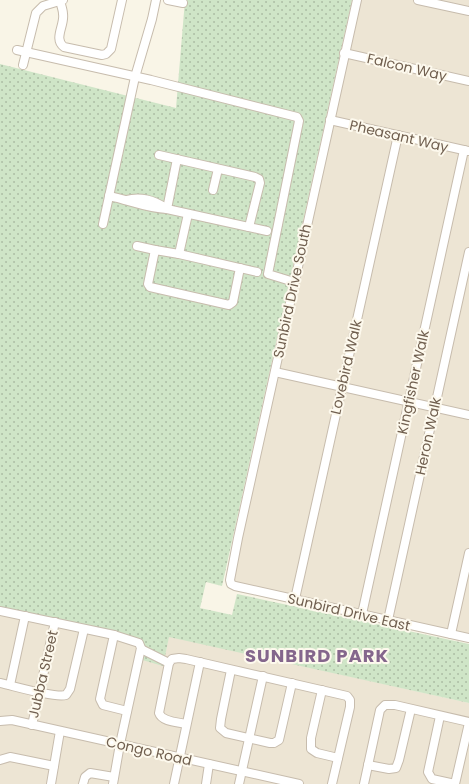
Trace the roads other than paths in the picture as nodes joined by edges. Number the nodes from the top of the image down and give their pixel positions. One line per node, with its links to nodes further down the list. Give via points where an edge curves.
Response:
1 (62, 0): 2 (street, via 63,14 59,37 61,44 102,55 111,49); 7 (street)
2 (122, 0)
3 (156, 0): 14 (street)
4 (168, 0): 8 (street)
5 (357, 0): 12 (street, Sunbird Drive South)
6 (418, 0): 9 (street)
7 (42, 3): 11 (street, via 34,16)
8 (183, 3)
9 (469, 11)
10 (16, 50): 11 (street)
11 (25, 52): 13 (street); 14 (street)
12 (344, 53): 15 (street, Falcon Way); 16 (street, Sunbird Drive South)
13 (23, 65)
14 (135, 77): 23 (street); 35 (street, via 297,117 299,121 268,274)
15 (469, 81)
16 (330, 120): 17 (street, Pheasant Way); 35 (street, Sunbird Drive South)
17 (398, 135): 18 (street, Pheasant Way); 37 (street, Lovebird Walk)
18 (467, 151): 38 (street, Kingfisher Walk)
19 (159, 155): 20 (street)
20 (177, 159): 21 (street); 24 (street)
21 (218, 169): 22 (street); 27 (street, via 259,179)
22 (213, 190)
23 (109, 196): 24 (street, via 153,208); 26 (street)
24 (167, 209): 25 (street)
25 (188, 214): 27 (street); 32 (street)
26 (103, 224)
27 (249, 227): 28 (street)
28 (267, 231)
29 (137, 246): 30 (street)
30 (155, 250): 32 (street); 33 (street, via 148,284 150,287 229,305 233,302)
31 (469, 252): 39 (street, Heron Walk)
32 (179, 254): 33 (street)
33 (240, 268): 34 (street)
34 (257, 272)
35 (294, 282): 36 (street, Sunbird Drive South)
36 (275, 372): 37 (street); 42 (street, Sunbird Drive South, via 229,578)
37 (341, 387): 38 (street); 43 (street, Lovebird Walk)
38 (409, 401): 39 (street); 45 (street, Kingfisher Walk)
39 (435, 407): 40 (street); 47 (street, Heron Walk)
40 (469, 414)
41 (469, 553): 50 (street)
42 (230, 583): 43 (street, Sunbird Drive East)
43 (295, 600): 45 (street, Sunbird Drive East)
44 (0, 611): 46 (street)
45 (362, 614): 47 (street, Sunbird Drive East)
46 (25, 616): 48 (street); 60 (street)
47 (388, 620): 50 (street, Sunbird Drive East)
48 (55, 622): 49 (street); 62 (street, Jubba Street)
49 (84, 629): 51 (street); 62 (street, via 69,692 63,696)
50 (451, 634): 52 (street, Sunbird Drive East)
51 (114, 635): 53 (street, via 136,641); 64 (street, via 100,699 103,705)
52 (469, 638)
53 (141, 649): 55 (street); 64 (street)
54 (200, 662): 55 (street, via 179,658 172,659); 56 (street); 68 (street)
55 (169, 663): 68 (street, via 159,713 165,720)
56 (231, 670): 57 (street); 71 (street, via 220,728 226,734)
57 (263, 676): 58 (street); 71 (street)
58 (292, 682): 61 (street); 71 (street, via 279,740 270,743)
59 (0, 683): 60 (street)
60 (10, 685): 62 (street)
61 (322, 690): 74 (street, via 311,749); 74 (street, via 347,696 350,700)
62 (39, 692): 69 (street, Jubba Street)
63 (411, 710): 65 (street); 77 (street, via 396,768 389,770); 77 (street, via 389,705 382,707)
64 (127, 711): 72 (street)
65 (440, 716): 67 (street); 89 (street, via 428,772 432,779)
66 (0, 721): 69 (street, Congo Road, via 12,720)
67 (469, 723): 89 (street)
68 (186, 724): 73 (street)
69 (32, 725): 70 (street, Congo Road)
70 (60, 731): 72 (street, Congo Road); 78 (street)
71 (249, 739): 79 (street)
72 (120, 744): 73 (street, Congo Road); 80 (street)
73 (179, 758): 76 (street, Congo Road); 83 (street)
74 (338, 758): 87 (street)
75 (0, 760): 78 (street, via 10,757)
76 (209, 764): 79 (street, Congo Road); 84 (street)
77 (368, 765): 88 (street)
78 (54, 766): 81 (street)
79 (241, 771): 85 (street); 86 (street, Congo Road)
80 (114, 781): 82 (street, via 90,773 85,777)
81 (51, 784)
82 (83, 784)
83 (174, 784)
84 (206, 784)
85 (239, 784)
86 (299, 784)
87 (332, 784)
88 (364, 784)
89 (455, 784)

